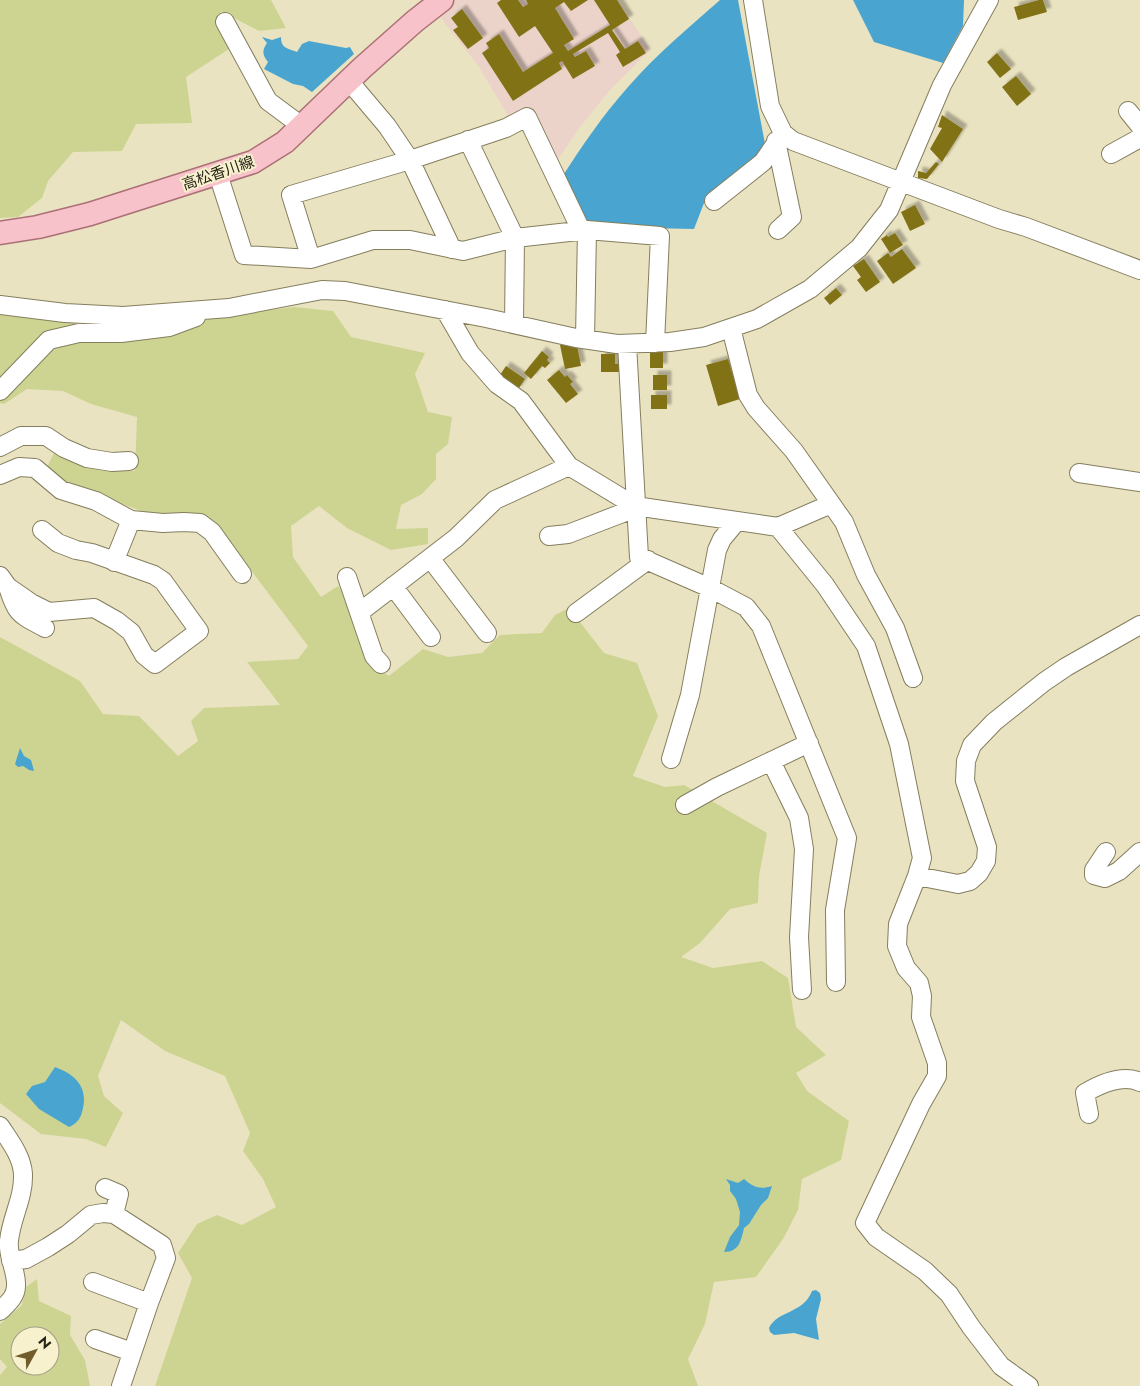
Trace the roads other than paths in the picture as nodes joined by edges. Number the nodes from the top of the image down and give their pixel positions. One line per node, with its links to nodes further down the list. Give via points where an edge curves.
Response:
1 (442, 0): 5 (main road, 高松香川線)
2 (753, 0): 9 (street, via 770,106)
3 (984, 3): 15 (street, via 942,85)
4 (225, 22): 8 (street, via 268,101)
5 (349, 81): 8 (main road, 高松香川線); 13 (street, via 387,126)
6 (1128, 111): 7 (street)
7 (1140, 126)
8 (303, 127): 14 (main road, 高松香川線, via 253,162)
9 (779, 137): 15 (street); 16 (street, via 763,162); 18 (street, via 792,217)
10 (1140, 138): 12 (street)
11 (468, 140): 13 (street); 17 (street, via 506,128 527,117); 20 (street)
12 (1112, 154)
13 (410, 160): 21 (street); 22 (street, via 291,195)
14 (218, 174): 19 (main road, 高松香川線, via 90,214); 22 (street, via 244,255)
15 (901, 182): 23 (street); 28 (street, via 889,210 859,248 810,289 757,319)
16 (714, 201)
17 (584, 230): 20 (street); 29 (street); 30 (street, via 660,236)
18 (778, 230)
19 (0, 233)
20 (515, 238): 21 (street, via 462,251); 27 (street)
21 (452, 249): 22 (street, via 410,240 373,240)
22 (312, 259)
23 (1140, 270)
24 (0, 305): 25 (street, via 123,316)
25 (200, 310): 26 (street, via 229,308 322,290 345,291); 32 (street, via 197,316 169,326 121,333 79,333 49,340)
26 (445, 310): 27 (street); 35 (street, via 470,353 497,384 520,401)
27 (514, 324): 29 (street)
28 (730, 328): 30 (street, via 704,337); 39 (street, via 748,395 794,451)
29 (585, 339): 31 (street)
30 (655, 343): 31 (street)
31 (627, 344): 40 (street)
32 (0, 391)
33 (0, 447): 34 (street, via 20,436 46,436 87,458)
34 (129, 462)
35 (569, 466): 40 (street); 46 (street, via 494,500 456,538)
36 (1079, 473): 38 (street)
37 (0, 475): 41 (street, via 19,467 35,468 61,490 96,501)
38 (1140, 482)
39 (831, 504): 43 (street); 61 (street, via 844,522 866,575 895,628)
40 (636, 506): 42 (street); 45 (street, via 568,534); 47 (street, via 639,556)
41 (131, 520): 48 (street); 49 (street, via 200,523 212,532)
42 (737, 521): 43 (street); 53 (street, via 719,544)
43 (778, 527): 68 (street, via 825,585 866,646 899,744 922,858)
44 (42, 530): 48 (street, via 58,542)
45 (549, 536)
46 (430, 558): 52 (street); 58 (street)
47 (648, 560): 53 (street); 55 (street)
48 (114, 562): 51 (street, via 163,581 199,631 155,664 144,655 131,632 117,620 94,608 49,612 31,604)
49 (242, 574)
50 (348, 577): 54 (street)
51 (4, 581): 57 (street, via 19,613)
52 (393, 586): 54 (street); 59 (street)
53 (710, 588): 62 (street, via 746,607 762,626); 63 (street, via 690,695)
54 (360, 612): 60 (street, via 374,656)
55 (576, 613)
56 (1140, 625): 68 (street, via 1044,682 994,722 972,745 966,761 965,781 987,847 986,861 970,881 958,884)
57 (45, 628)
58 (487, 633)
59 (431, 637)
60 (381, 664)
61 (913, 678)
62 (809, 743): 64 (street); 69 (street, via 847,838 836,910)
63 (671, 760)
64 (771, 761): 65 (street); 70 (street, via 799,818 804,849 799,937)
65 (685, 805)
66 (1106, 852): 67 (street, via 1094,870 1094,875 1105,878 1119,871)
67 (1140, 852)
68 (918, 876): 83 (street, via 898,924 897,946 922,996 921,1017 937,1064 937,1076 865,1223 876,1237 925,1271 943,1289 1001,1366)
69 (836, 982)
70 (802, 990)
71 (1140, 1082): 72 (street, via 1125,1079 1097,1086 1085,1093)
72 (1088, 1114)
73 (0, 1126): 76 (street, via 19,1157 23,1173 8,1244)
74 (105, 1188): 75 (street, via 119,1194)
75 (114, 1214): 76 (street, via 91,1215 48,1247 26,1259); 78 (street, via 162,1245 166,1258)
76 (11, 1262): 79 (street, via 16,1286)
77 (92, 1282): 78 (street)
78 (149, 1303): 81 (street)
79 (0, 1312)
80 (95, 1340): 81 (street)
81 (132, 1352): 82 (street)
82 (120, 1386)
83 (1029, 1386)

